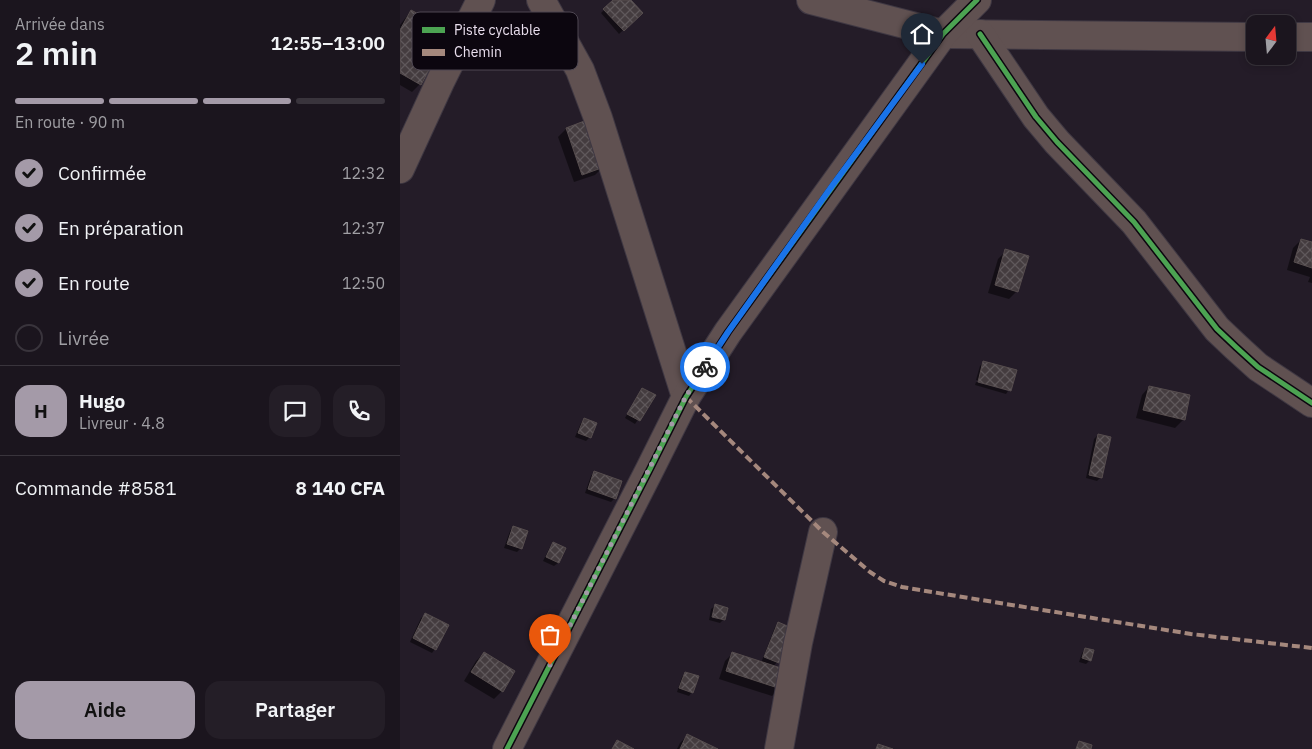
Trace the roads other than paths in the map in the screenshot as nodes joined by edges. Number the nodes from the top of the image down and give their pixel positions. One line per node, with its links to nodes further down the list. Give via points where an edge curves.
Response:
1 (481, 0): 5 (street)
2 (542, 0): 6 (street)
3 (811, 0): 7 (street)
4 (978, 0): 7 (street)
5 (475, 12)
6 (549, 12)
7 (942, 34): 8 (street); 15 (street, via 733,324)
8 (980, 34): 9 (street); 16 (street, via 1036,117 1134,222 1218,328 1258,367)
9 (1246, 37)
10 (1296, 37): 11 (street)
11 (1312, 38)
12 (578, 66): 15 (street, via 598,118)
13 (446, 70): 14 (street)
14 (400, 169)
15 (686, 396): 18 (street)
16 (1312, 403)
17 (823, 532): 19 (street)
18 (507, 749)
19 (779, 749)

